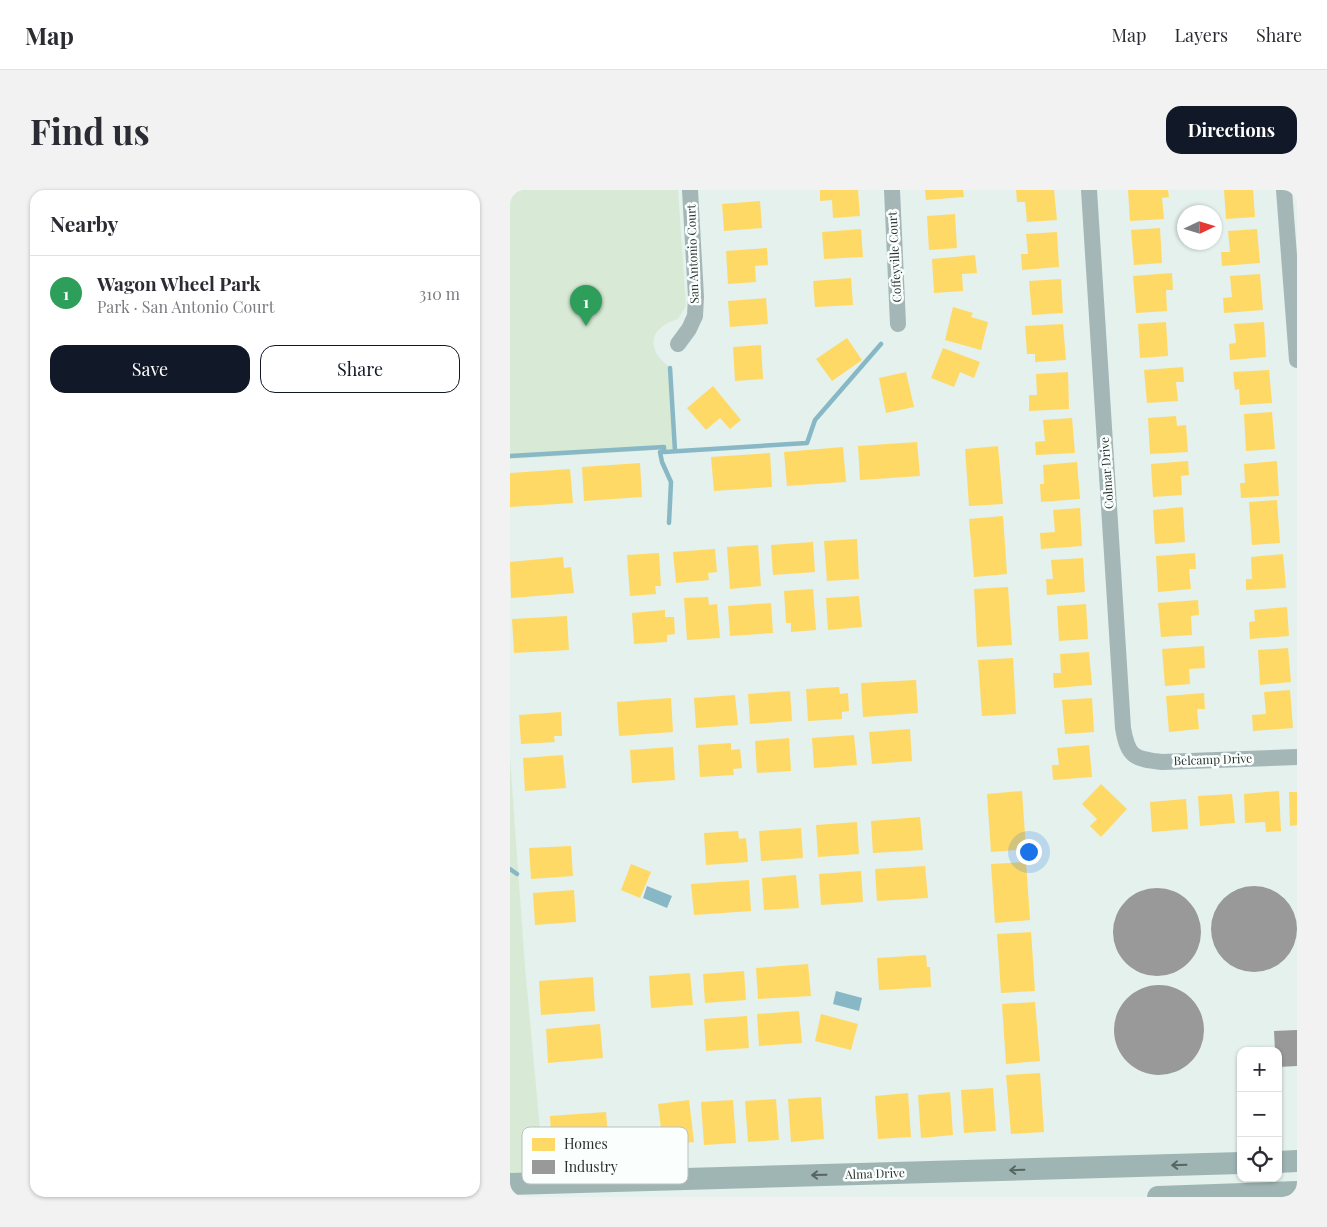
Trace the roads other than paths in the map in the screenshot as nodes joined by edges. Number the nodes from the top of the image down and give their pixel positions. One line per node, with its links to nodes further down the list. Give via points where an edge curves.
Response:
1 (690, 190): 6 (street, San Antonio Court, via 696,297 694,316)
2 (892, 190): 5 (street, Coffeyville Court)
3 (1089, 190): 8 (street, Colmar Drive, via 1123,728 1126,746)
4 (1284, 190): 7 (street)
5 (898, 324)
6 (678, 344)
7 (1297, 360)
8 (1132, 754): 9 (street, Belcamp Drive, via 1144,760 1162,762)
9 (1297, 756)
10 (1297, 1161): 11 (main road)
11 (1282, 1162)
12 (1234, 1163): 13 (main road, Alma Drive, one-way to 13); 15 (main road)
13 (688, 1179)
14 (1297, 1192): 15 (main road)
15 (1232, 1194): 16 (main road)
16 (1158, 1197)

